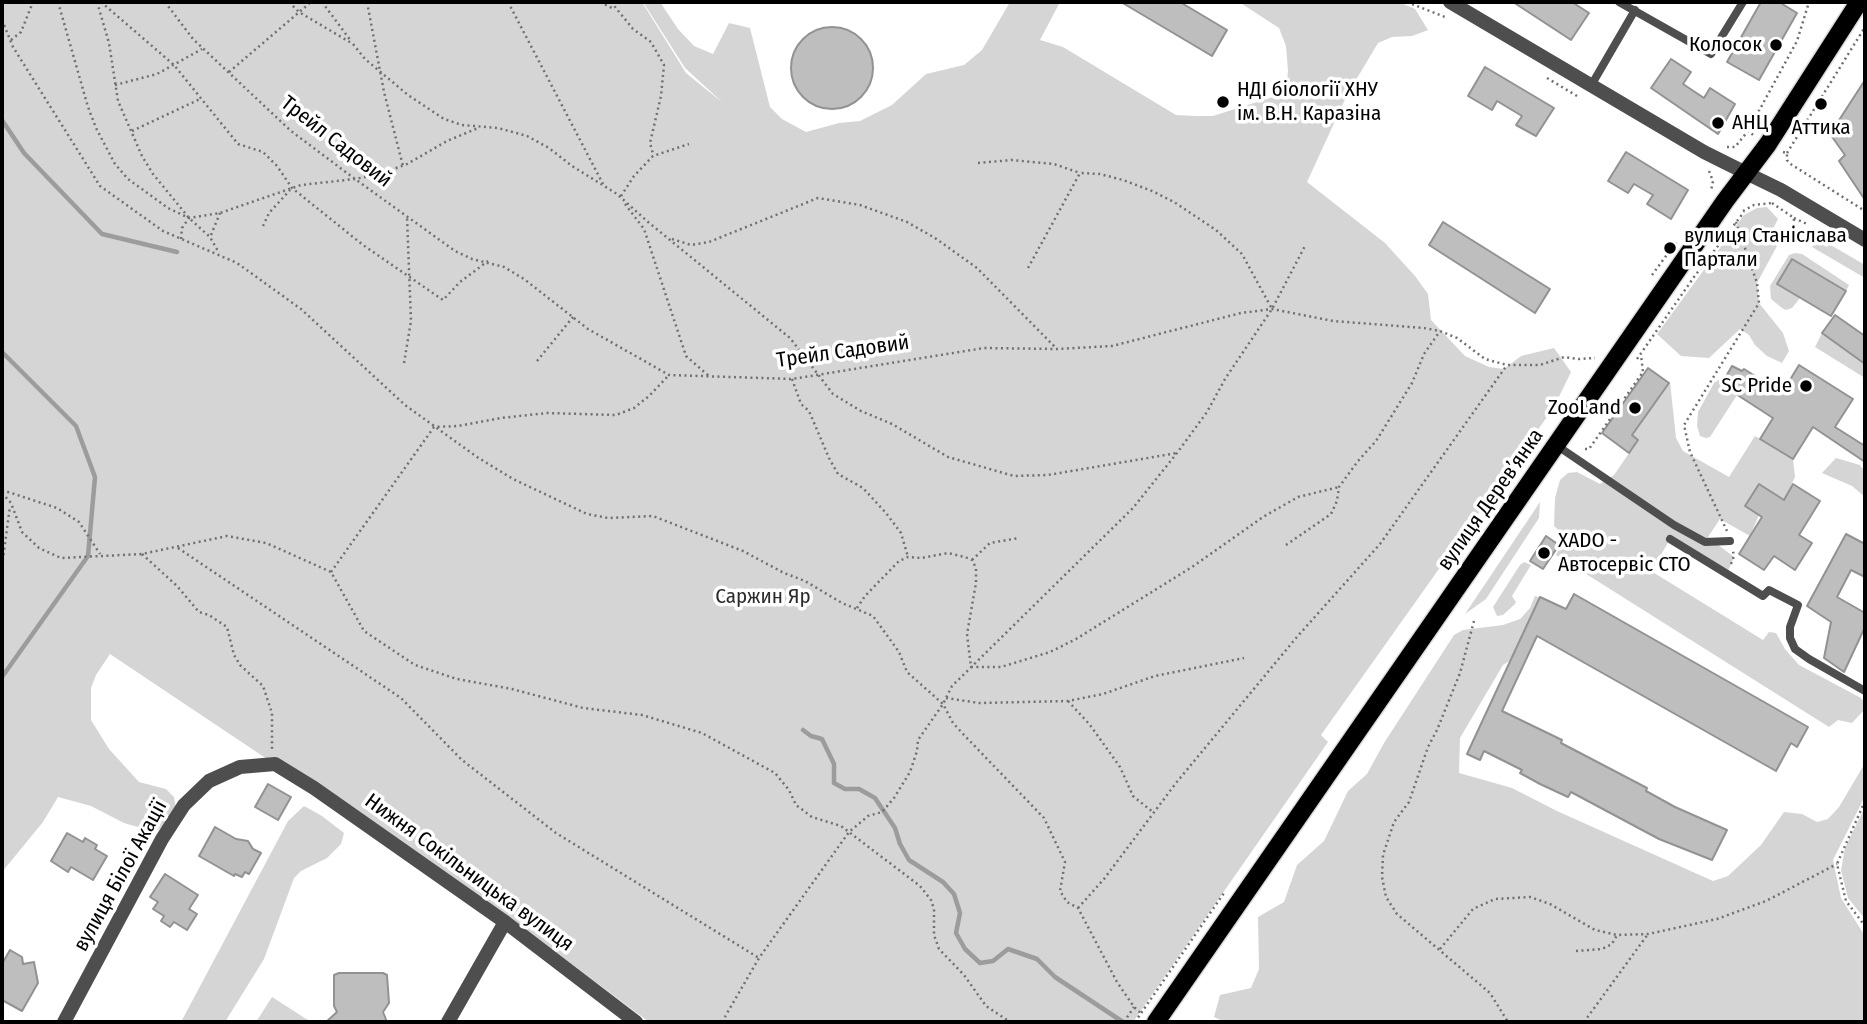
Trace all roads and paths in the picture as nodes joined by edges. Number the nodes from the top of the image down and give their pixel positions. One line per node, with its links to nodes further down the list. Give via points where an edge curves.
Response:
1 (33, 2): 23 (path, via 21,33)
2 (58, 2): 50 (path, via 88,107 115,164 128,179)
3 (99, 2): 26 (path); 30 (path)
4 (165, 2): 25 (path, Трейл Садовий)
5 (289, 2): 20 (path)
6 (311, 2): 20 (path)
7 (322, 2): 24 (path)
8 (368, 2): 27 (path)
9 (508, 2): 44 (path)
10 (600, 2): 18 (path)
11 (611, 2): 18 (path)
12 (1450, 2): 17 (street)
13 (1619, 2): 19 (lane)
14 (1743, 2): 19 (lane, via 1711,54)
15 (1809, 2): 34 (path, via 1797,41)
16 (1859, 2): 42 (main road, вулиця Дерев’янка)
17 (1466, 6): 29 (street)
18 (617, 10): 37 (path, via 652,42 664,65 650,143)
19 (1635, 10): 29 (lane)
20 (299, 12): 24 (path); 28 (path)
21 (2, 20): 23 (path)
22 (1865, 27): 36 (path)
23 (10, 40): 57 (path, via 100,186)
24 (353, 44): 27 (path)
25 (203, 48): 26 (path); 28 (path, Трейл Садовий)
26 (174, 65): 30 (path); 31 (path)
27 (380, 71): 32 (path, via 443,119); 39 (path)
28 (229, 72): 43 (path, Трейл Садовий, via 291,131)
29 (1592, 84): 42 (street)
30 (116, 85): 33 (path)
31 (200, 99): 33 (path); 45 (path, via 238,145 262,152)
32 (481, 127): 39 (path); 44 (path, via 527,136)
33 (132, 131): 50 (path, via 153,174)
34 (1748, 131)
35 (689, 144): 37 (path)
36 (1787, 153)
37 (653, 156): 46 (path)
38 (978, 163): 41 (path, via 1054,164)
39 (403, 166): 43 (path)
40 (1796, 167): 47 (path)
41 (1080, 173): 62 (path); 64 (path, via 1124,180 1152,191 1216,230 1242,254)
42 (1746, 173): 58 (street); 78 (main road, вулиця Дерев’янка)
43 (355, 179): 45 (path); 49 (path, Трейл Садовий)
44 (605, 187): 46 (path)
45 (292, 188): 48 (path); 53 (path, via 269,213); 63 (path)
46 (620, 197): 56 (path); 75 (path, via 644,229 686,356)
47 (1865, 211)
48 (220, 213): 50 (path); 55 (path)
49 (407, 217): 61 (path, Трейл Садовий, via 455,251); 63 (path)
50 (189, 218): 55 (path); 57 (path)
51 (1794, 218): 54 (path)
52 (1736, 222): 86 (path, via 1757,283 1759,303 1684,425 1690,452)
53 (264, 226)
54 (1813, 226)
55 (211, 237): 60 (path)
56 (668, 238): 67 (path, via 691,245 709,242 818,198 860,205 907,222 977,268); 74 (path, via 790,338)
57 (181, 239): 60 (path)
58 (1865, 240)
59 (1305, 246): 64 (path)
60 (220, 256): 77 (path, via 301,309)
61 (488, 261): 63 (path, via 443,300); 65 (path, Трейл Садовий, via 524,279)
62 (1028, 268)
63 (409, 276): 71 (path, via 411,321)
64 (1272, 309): 66 (path, Трейл Садовий, via 1334,321); 67 (path, Трейл Садовий, via 1112,346); 80 (path)
65 (573, 317): 70 (path); 73 (path, Трейл Садовий)
66 (1440, 331): 72 (path, Трейл Садовий, via 1485,359); 81 (path, via 1376,441)
67 (1057, 349): 74 (path, Трейл Садовий, via 984,348)
68 (1641, 353): 79 (path, via 1643,372 1590,449)
69 (1595, 358): 72 (path, Трейл Садовий)
70 (537, 361)
71 (404, 363)
72 (1507, 365): 106 (path, via 1380,544 1296,638)
73 (669, 374): 75 (path, Трейл Садовий); 77 (path, via 649,397 616,415 565,412)
74 (818, 375): 76 (path, Трейл Садовий); 80 (path, via 833,394 948,457 1014,476 1048,475)
75 (710, 377): 76 (path, Трейл Садовий)
76 (792, 379): 91 (path, via 838,474 863,488 886,513 901,533)
77 (434, 427): 94 (path); 96 (path, via 513,479 587,514 653,516 743,551)
78 (1556, 445): 86 (lane, via 1674,525 1705,542); 109 (main road, вулиця Дерев’янка)
79 (1580, 450)
80 (1177, 453): 99 (path, via 1133,508)
81 (1339, 487): 87 (path, via 1331,514); 99 (path, via 1298,497 1262,517 1181,575 1050,652 1001,667)
82 (2, 492): 83 (path); 89 (path, via 57,508 79,522)
83 (11, 503): 89 (path, via 22,533 39,548 61,558); 93 (path)
84 (1018, 538): 92 (path, via 990,543)
85 (1670, 539): 95 (lane)
86 (1730, 541): 95 (path, via 1734,556)
87 (1286, 545)
88 (178, 548): 90 (path); 94 (path, via 227,536 266,543); 117 (path, via 401,698 462,760 556,834)
89 (101, 554): 90 (path)
90 (142, 554): 104 (path, via 199,612 227,627 240,665 262,686 269,704)
91 (908, 557): 92 (path, via 948,552); 96 (path, via 874,585)
92 (972, 560): 99 (path, via 976,583 967,634)
93 (2, 566)
94 (331, 572): 107 (path, via 364,631 415,665 457,679 583,708 642,715 702,733 775,773 796,805 811,817)
95 (1727, 574): 100 (lane, via 1763,596 1769,590 1798,605 1790,627 1796,649)
96 (857, 608): 103 (path, via 873,615 907,672)
97 (1474, 621): 115 (path, via 1460,673 1383,855 1385,897 1397,914)
98 (1244, 658): 102 (path, via 1155,676)
99 (971, 667): 101 (path)
100 (1865, 691)
101 (946, 698): 102 (path, via 979,703); 103 (path)
102 (1068, 701): 106 (path, via 1120,767 1133,796)
103 (943, 704): 107 (path, via 918,740 910,772 886,808); 110 (path, via 953,723 1044,818 1065,862 1060,891)
104 (275, 764): 111 (street, Нижня Сокільницька вулиця); 120 (street, вулиця Білої Акації, via 240,767 209,781 184,805)
105 (1865, 801): 108 (path)
106 (1154, 813): 110 (path)
107 (849, 832): 117 (path); 124 (path, via 920,886 934,909 939,949 986,1006)
108 (1837, 864): 112 (path, via 1846,901); 113 (path, via 1766,901 1717,919)
109 (1232, 898): 119 (main road, вулиця Дерев’янка); 126 (path, bridge)
110 (1078, 908): 118 (path)
111 (505, 922): 121 (street); 122 (street, Нижня Сокільницька вулиця)
112 (1865, 926)
113 (1648, 934): 114 (path); 128 (path)
114 (1617, 935): 115 (path, via 1595,930 1530,897 1495,899 1473,909); 116 (path, via 1602,949)
115 (1439, 950): 127 (path, via 1490,993)
116 (1576, 951)
117 (759, 958): 123 (path)
118 (1134, 1007): 119 (path); 125 (path)
119 (1149, 1018)
120 (64, 1022)
121 (449, 1022)
122 (636, 1022)
123 (722, 1022)
124 (1010, 1022)
125 (1124, 1022)
126 (1135, 1022)
127 (1508, 1022)
128 (1584, 1022)

